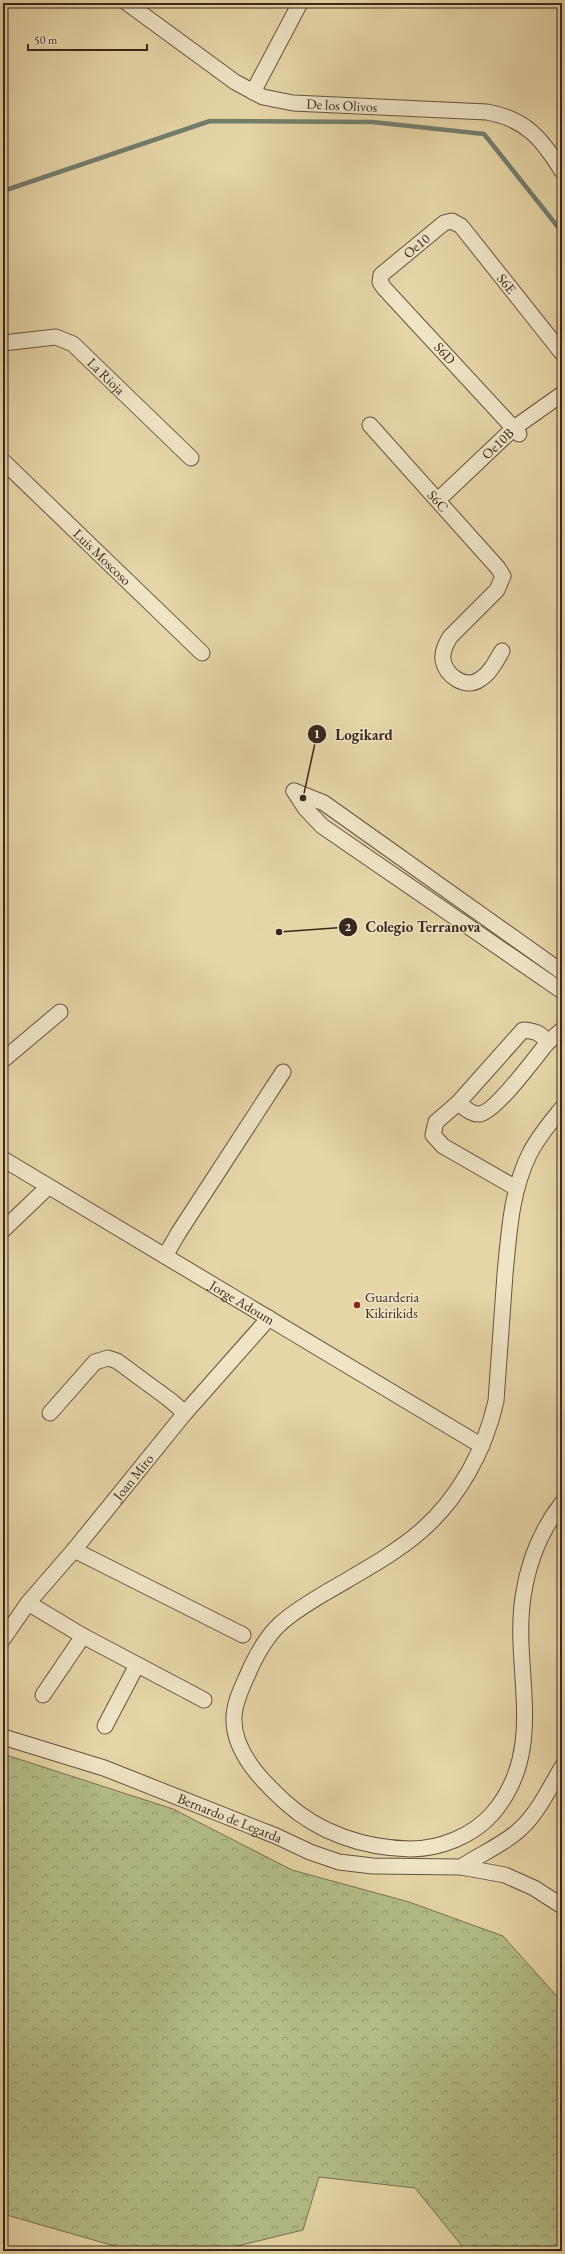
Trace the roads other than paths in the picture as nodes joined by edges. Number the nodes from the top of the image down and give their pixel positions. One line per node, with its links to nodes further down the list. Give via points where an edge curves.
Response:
1 (127, 3): 3 (street, De los Olivos)
2 (300, 3): 3 (street)
3 (253, 92): 4 (street, De los Olivos, via 263,97 293,103 487,112 504,115 534,133 545,144)
4 (562, 171)
5 (448, 221): 6 (street, Oe10); 8 (street, S6E, via 461,226)
6 (384, 270): 12 (street, S6D, via 379,279 384,288)
7 (3, 343): 13 (street, La Rioja, via 56,337 73,344)
8 (562, 353)
9 (562, 394): 12 (street, Oe10B)
10 (562, 404): 12 (street, Oe10B)
11 (370, 425): 15 (street, S6C)
12 (517, 431): 15 (street, Oe10B)
13 (191, 458)
14 (3, 461): 17 (street, Luis Moscoso)
15 (441, 503): 16 (street, S6C, via 503,576 497,590 450,637 444,648 443,662 450,674 458,680 473,683 484,677)
16 (502, 651)
17 (202, 653)
18 (455, 895): 19 (street); 19 (street, via 324,803 294,791 305,808 322,826); 20 (street)
19 (444, 911): 21 (street)
20 (562, 972)
21 (562, 991)
22 (60, 1012): 25 (street)
23 (562, 1030): 24 (street)
24 (547, 1043): 27 (street, via 489,1110 479,1114); 27 (street, via 539,1033 523,1030)
25 (3, 1060)
26 (283, 1072): 33 (street)
27 (458, 1103): 31 (street, via 436,1122 432,1135 436,1140)
28 (562, 1108): 31 (street, via 545,1128 529,1155)
29 (3, 1160): 30 (street, Jorge Adoum)
30 (48, 1187): 32 (street); 33 (street, Jorge Adoum)
31 (516, 1188): 37 (street, via 507,1255 496,1401)
32 (3, 1230)
33 (165, 1256): 34 (street, Jorge Adoum)
34 (270, 1318): 36 (street, Joan Miro); 37 (street, Jorge Adoum)
35 (50, 1413): 36 (street, via 95,1362 108,1358 117,1361)
36 (185, 1413): 39 (street, Joan Miro)
37 (482, 1446): 50 (street, via 455,1494 421,1531 390,1554 308,1603 280,1624 253,1663 240,1692 234,1716 238,1739 250,1763 265,1784 302,1817 351,1840 396,1848)
38 (562, 1502): 50 (street, via 538,1544 523,1597 520,1626 525,1683 523,1739 520,1762 512,1785 484,1824 464,1837)
39 (74, 1550): 40 (street, Joan Miro); 41 (street)
40 (28, 1603): 42 (street); 43 (street, Joan Miro)
41 (244, 1635)
42 (82, 1636): 44 (street); 45 (street)
43 (3, 1639)
44 (137, 1665): 46 (street); 47 (street)
45 (42, 1695)
46 (204, 1700)
47 (105, 1726)
48 (3, 1737): 51 (street, Bernardo de Legarda, via 104,1768 339,1862)
49 (562, 1768): 52 (street, Bernardo de Legarda, via 540,1805 519,1830 498,1846)
50 (420, 1849): 51 (street)
51 (422, 1867): 52 (street, Bernardo de Legarda)
52 (461, 1867): 53 (street, Bernardo de Legarda, via 505,1875 534,1888)
53 (562, 1906)

